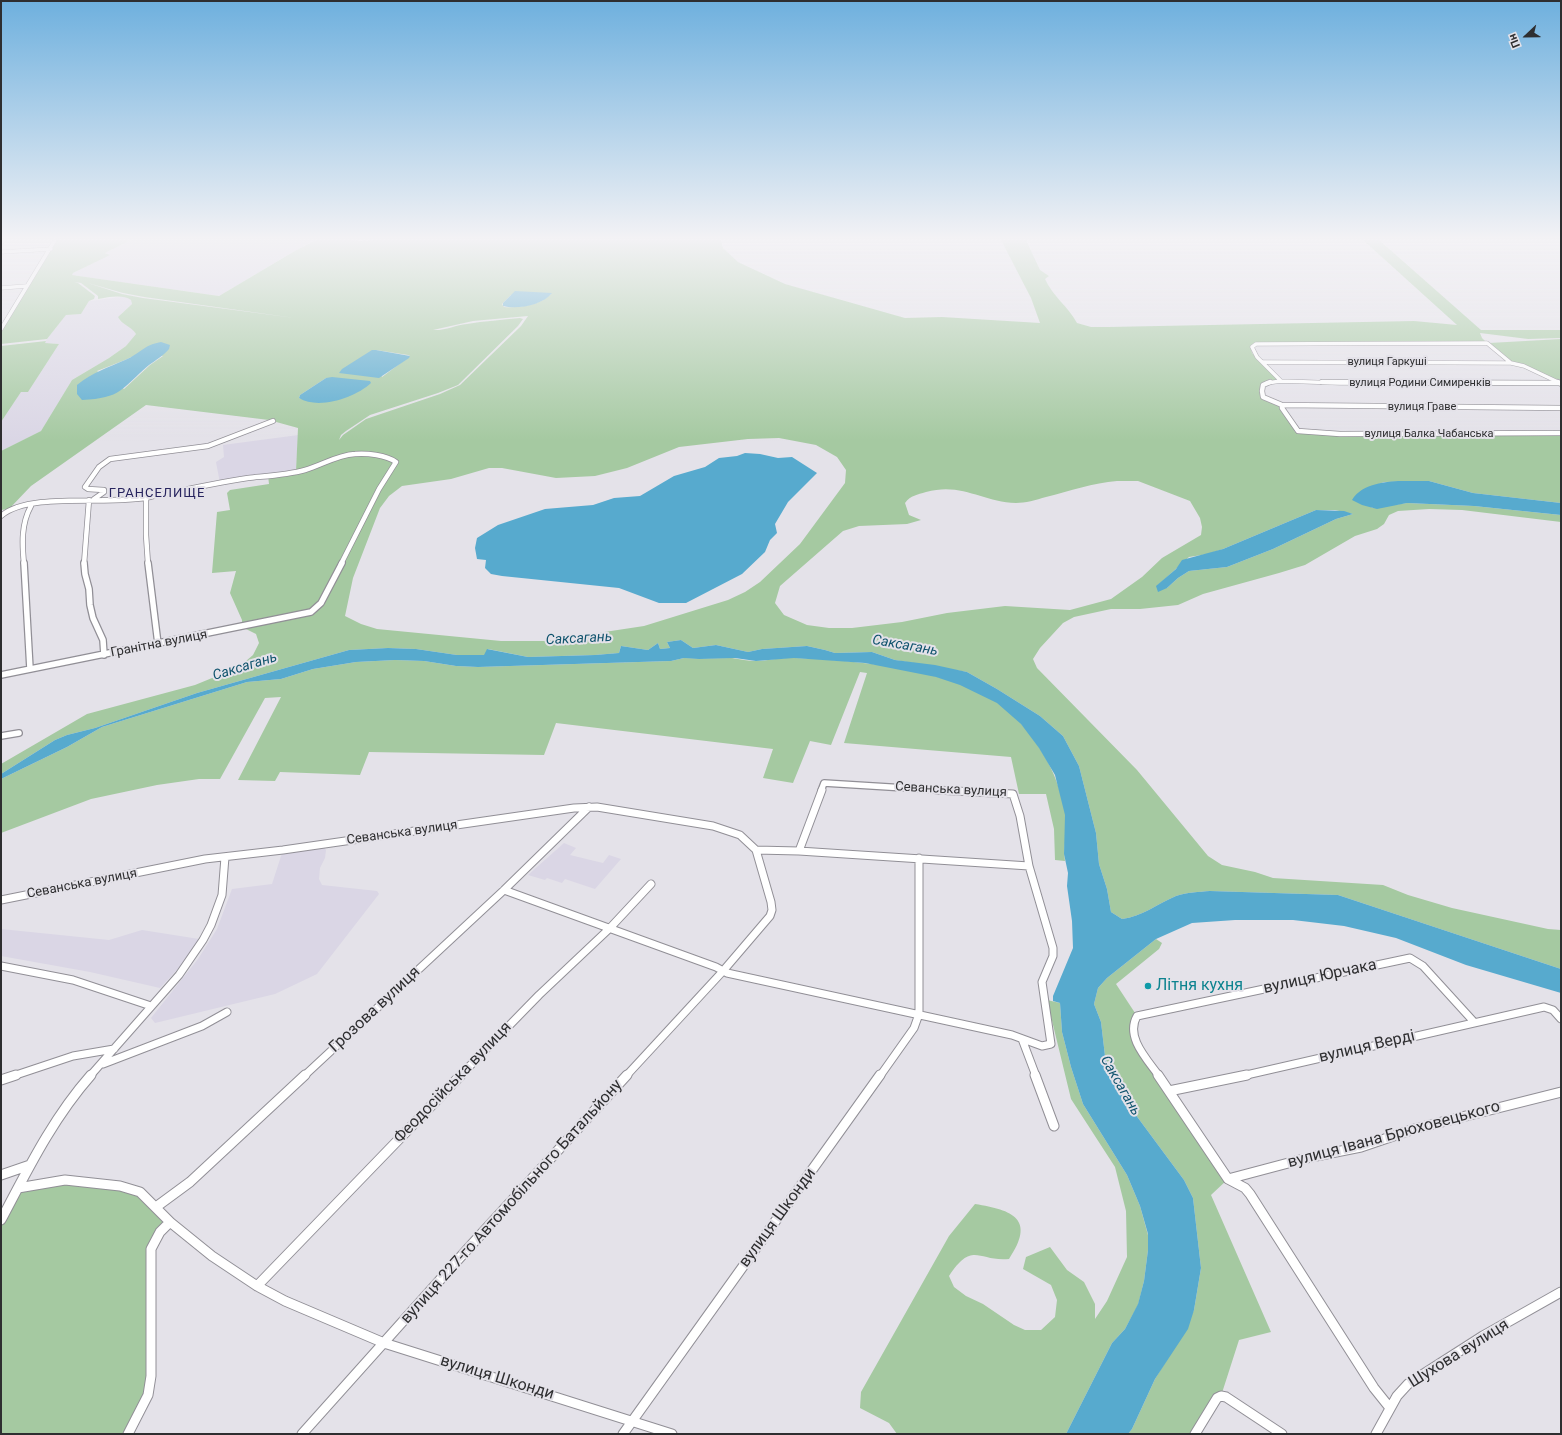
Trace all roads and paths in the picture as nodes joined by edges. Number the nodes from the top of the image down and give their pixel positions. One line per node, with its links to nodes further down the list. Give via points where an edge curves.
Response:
1 (15, 307): 2 (street)
2 (1, 329)
3 (1263, 362): 4 (street, вулиця Гаркуші); 4 (street, via 1254,352 1254,345 1487,343); 5 (street)
4 (1511, 362): 6 (street)
5 (1281, 381): 6 (street, вулиця Родини Симиренків); 7 (street, вулиця Родини Симиренків, via 1266,383 1261,391 1265,399)
6 (1560, 384)
7 (1282, 405): 8 (street, вулиця Граве); 10 (street, вулиця Балка Чабанська, via 1298,431 1340,434)
8 (1561, 408)
9 (273, 421): 12 (street, via 214,444 110,459 99,467 85,487 104,490)
10 (1561, 433)
11 (146, 498): 12 (street); 15 (street, via 144,523 148,576); 15 (street, Гранітна вулиця, via 198,486 305,470 348,455 367,454 396,462 316,608 306,614)
12 (91, 500): 13 (street, via 44,502); 16 (street, via 84,561 90,604 103,640)
13 (31, 506): 14 (street, via 9,509); 17 (street, via 22,536)
14 (1, 516)
15 (158, 644): 16 (street, Гранітна вулиця)
16 (104, 655): 17 (street, Гранітна вулиця)
17 (30, 669): 18 (street, Гранітна вулиця)
18 (1, 675)
19 (19, 734): 20 (street)
20 (1, 736)
21 (590, 807): 22 (street, Севанська вулиця, via 638,812 713,826 740,835); 24 (street, Севанська вулиця); 28 (street, Грозова вулиця)
22 (756, 850): 23 (street); 32 (street, вулиця 227-го Автомобільного Батальйону, via 772,910 770,916)
23 (799, 851): 25 (street); 26 (street, Севанська вулиця, via 824,782 1010,793 1015,799)
24 (225, 857): 29 (street, Севанська вулиця); 33 (street, via 222,895 211,925 179,974)
25 (919, 858): 26 (street); 35 (street, вулиця Шконди)
26 (1029, 866): 38 (street, via 1053,948 1053,956 1042,982 1052,1043 1042,1046)
27 (652, 884): 30 (street, Феодосійська вулиця)
28 (504, 890): 30 (street); 49 (street, Грозова вулиця, via 190,1182)
29 (1, 900)
30 (610, 928): 32 (street); 52 (street, Феодосійська вулиця, via 539,995)
31 (2, 968): 33 (street, via 73,980)
32 (723, 971): 35 (street); 54 (street, вулиця 227-го Автомобільного Батальйону)
33 (151, 1006): 39 (street)
34 (227, 1012): 40 (street, via 202,1026)
35 (919, 1014): 38 (street); 56 (street, вулиця Шконди, via 908,1038)
36 (1561, 1019): 37 (street, вулиця Верді, via 1553,1010 1544,1007)
37 (1474, 1022): 42 (street, вулиця Верді); 42 (street, вулиця Юрчака, via 1423,966 1410,958 1137,1016 1132,1024 1133,1034)
38 (1022, 1039): 44 (street)
39 (114, 1049): 40 (street); 41 (street, via 73,1056)
40 (100, 1065): 45 (street, via 58,1118)
41 (1, 1080)
42 (1169, 1091): 47 (street)
43 (1561, 1092): 47 (street, вулиця Івана Брюховецького, via 1414,1129 1361,1147 1310,1157)
44 (1054, 1126)
45 (30, 1165): 46 (street); 48 (street)
46 (1, 1176)
47 (1228, 1179): 55 (street, via 1245,1188 1250,1194 1374,1388)
48 (18, 1188): 49 (street, вулиця Шконди, via 65,1180 120,1186 140,1192); 50 (street)
49 (156, 1207): 51 (street, вулиця Шконди)
50 (1, 1220)
51 (170, 1222): 52 (street, вулиця Шконди, via 212,1256); 57 (street, via 160,1232 151,1249 151,1376 148,1395)
52 (257, 1286): 54 (street, вулиця Шконди, via 285,1301)
53 (1561, 1292): 55 (street, Шухова вулиця, via 1428,1370 1408,1384)
54 (384, 1343): 56 (street, вулиця Шконди); 58 (street, вулиця 227-го Автомобільного Батальйону)
55 (1390, 1408): 63 (street, Шухова вулиця)
56 (633, 1421): 59 (street, вулиця Шконди); 60 (street, вулиця Шконди)
57 (128, 1434)
58 (302, 1434)
59 (624, 1434)
60 (672, 1434)
61 (1195, 1434): 62 (street, via 1221,1396)
62 (1282, 1434)
63 (1376, 1434)

